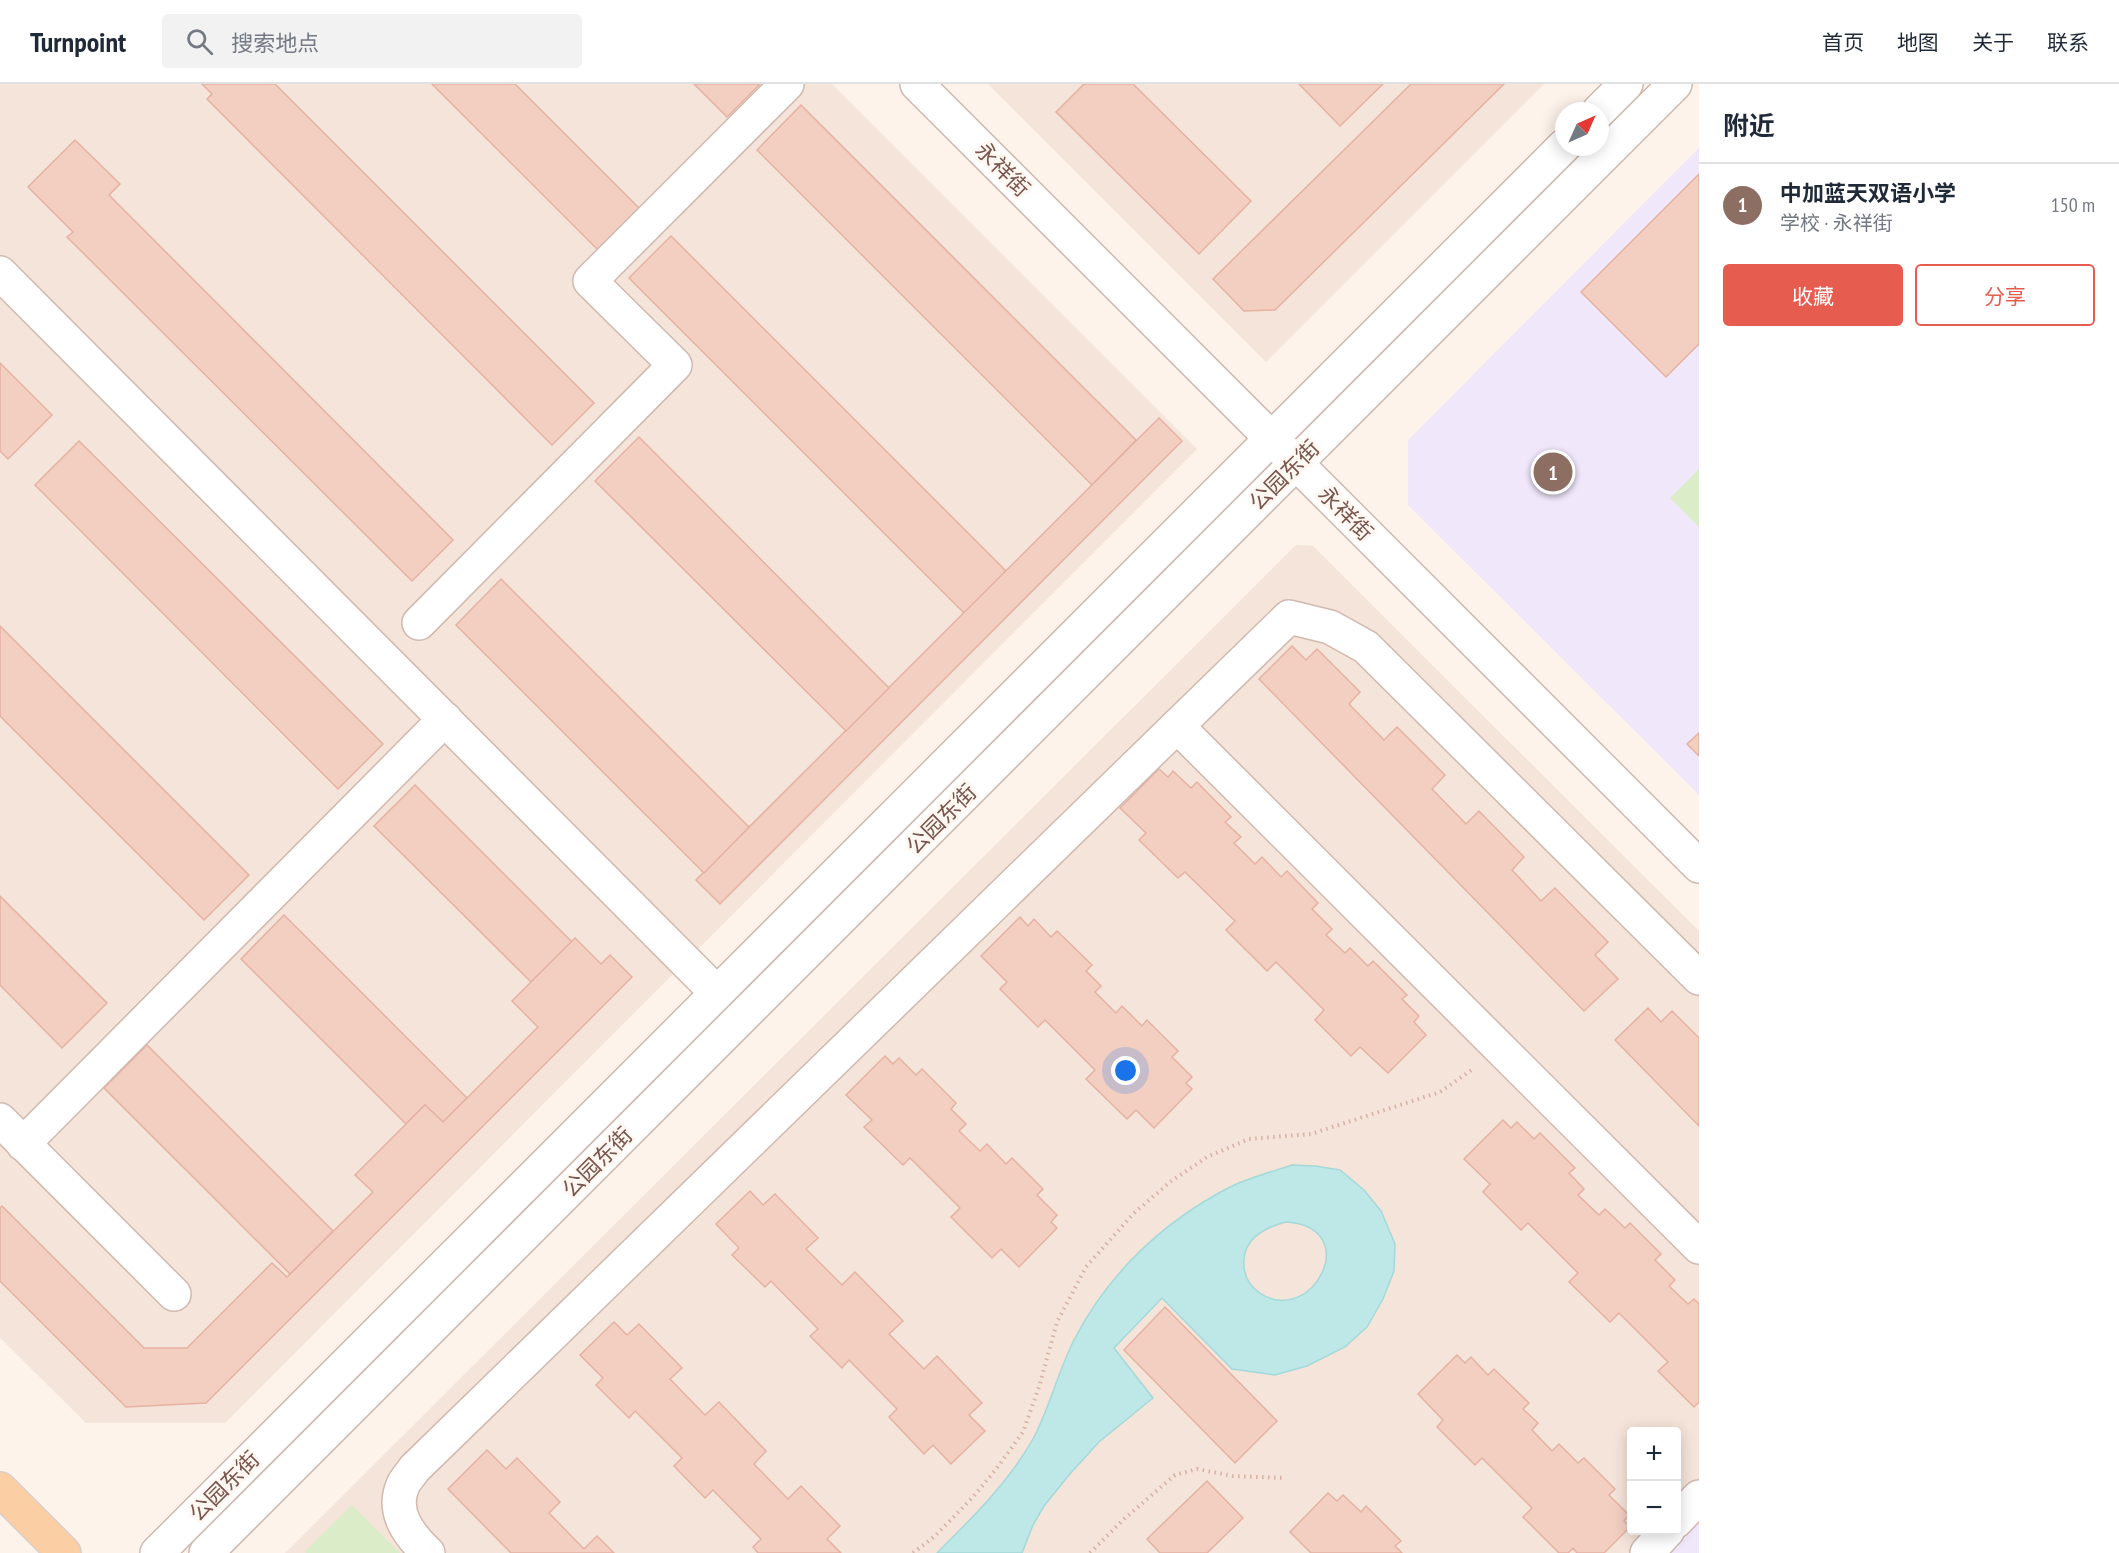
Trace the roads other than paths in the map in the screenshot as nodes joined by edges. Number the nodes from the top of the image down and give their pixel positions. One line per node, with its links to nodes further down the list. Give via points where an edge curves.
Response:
1 (787, 84): 10 (street, via 590,281 675,365)
2 (917, 84): 8 (street, 永祥街)
3 (1626, 84): 5 (street)
4 (1675, 84): 9 (street, 公园东街)
5 (1608, 102)
6 (1555, 155): 8 (street, 公园东街)
7 (0, 273): 11 (street)
8 (1272, 438): 9 (street, 永祥街); 15 (street, 公园东街)
9 (1296, 463): 13 (street, 永祥街); 26 (street, 公园东街)
10 (419, 623)
11 (445, 719): 15 (street); 17 (street)
12 (1177, 726): 14 (street, via 1289,617 1330,627 1366,647); 18 (street); 27 (street, via 414,1469 403,1485 398,1506 404,1525)
13 (1699, 866)
14 (1699, 978)
15 (717, 993): 25 (street, 公园东街)
16 (0, 1120): 17 (street)
17 (23, 1144): 19 (street)
18 (1699, 1247)
19 (174, 1294)
20 (0, 1489): 24 (main road)
21 (1699, 1497): 22 (street)
22 (1681, 1517)
23 (1663, 1535): 28 (street)
24 (64, 1553)
25 (157, 1553)
26 (206, 1553)
27 (428, 1553)
28 (1647, 1553)

